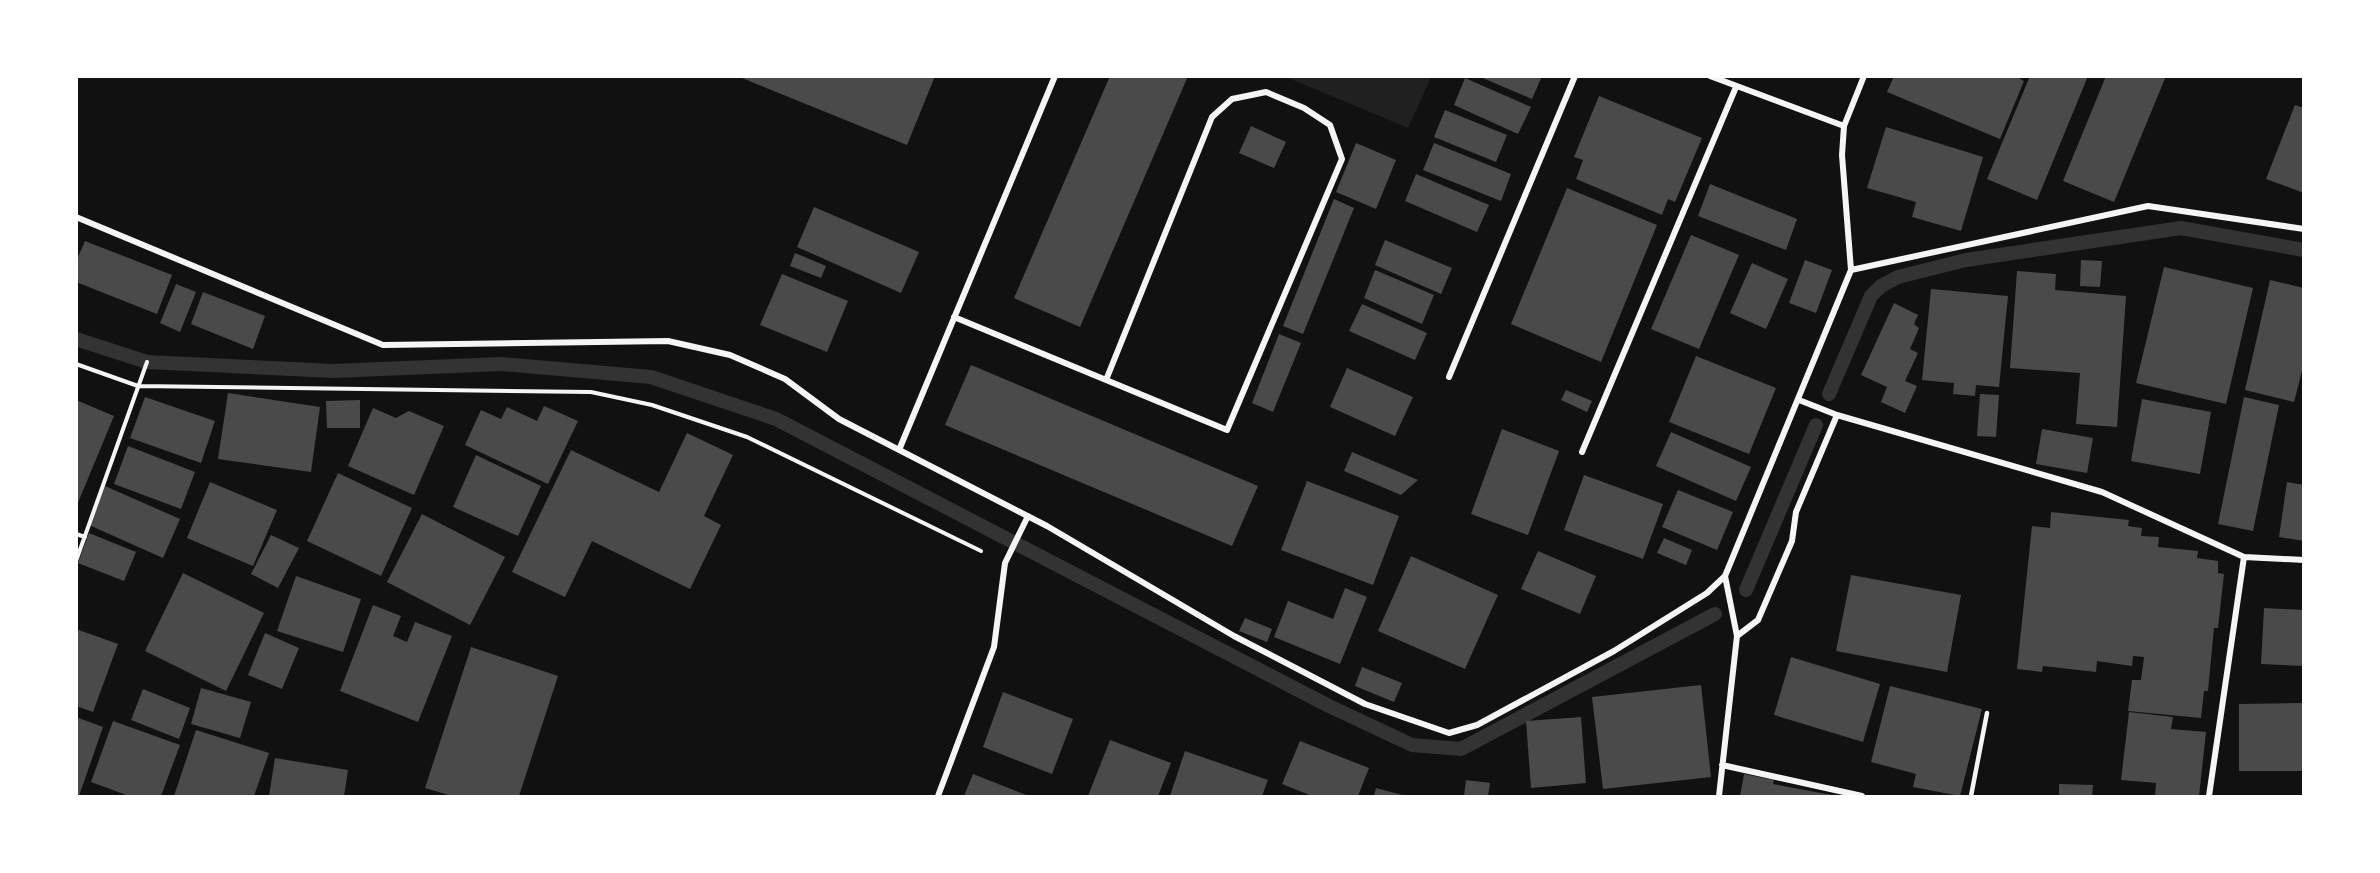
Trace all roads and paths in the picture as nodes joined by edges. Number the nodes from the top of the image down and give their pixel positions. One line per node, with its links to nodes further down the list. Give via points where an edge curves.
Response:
1 (1055, 76): 10 (street)
2 (1575, 76): 13 (street)
3 (1710, 76): 5 (street)
4 (1864, 76): 6 (street)
5 (1736, 87): 6 (street); 19 (street)
6 (1844, 126): 9 (street, via 1842,155)
7 (76, 217): 18 (street, via 383,345 668,341 730,355 785,379 839,419)
8 (2304, 229): 9 (street, via 2148,206)
9 (1851, 270): 16 (street)
10 (954, 316): 14 (street); 18 (street)
11 (147, 362): 15 (path)
12 (76, 364): 15 (path)
13 (1449, 377)
14 (1106, 380): 14 (street, via 1227,430 1342,159 1330,125 1304,108 1266,92 1232,99 1212,117)
15 (138, 386): 22 (path); 26 (path, via 591,392 652,405 747,437)
16 (1799, 400): 17 (street); 27 (street)
17 (1837, 415): 23 (street, via 2102,492); 28 (street, via 1796,512 1792,540 1758,620)
18 (899, 450): 20 (street)
19 (1582, 452)
20 (1028, 516): 26 (street); 27 (street, via 1234,636 1365,704 1449,733 1477,725 1614,651 1707,593)
21 (76, 534): 22 (path)
22 (85, 537): 25 (path)
23 (2244, 557): 24 (street); 35 (street)
24 (2304, 560)
25 (76, 561)
26 (1005, 563): 31 (street, via 994,647)
27 (1725, 576): 28 (street)
28 (1737, 636): 30 (street)
29 (1987, 713): 34 (lane)
30 (1722, 765): 32 (street); 33 (street)
31 (938, 796)
32 (1719, 796)
33 (1862, 796)
34 (1971, 796)
35 (2209, 796)

